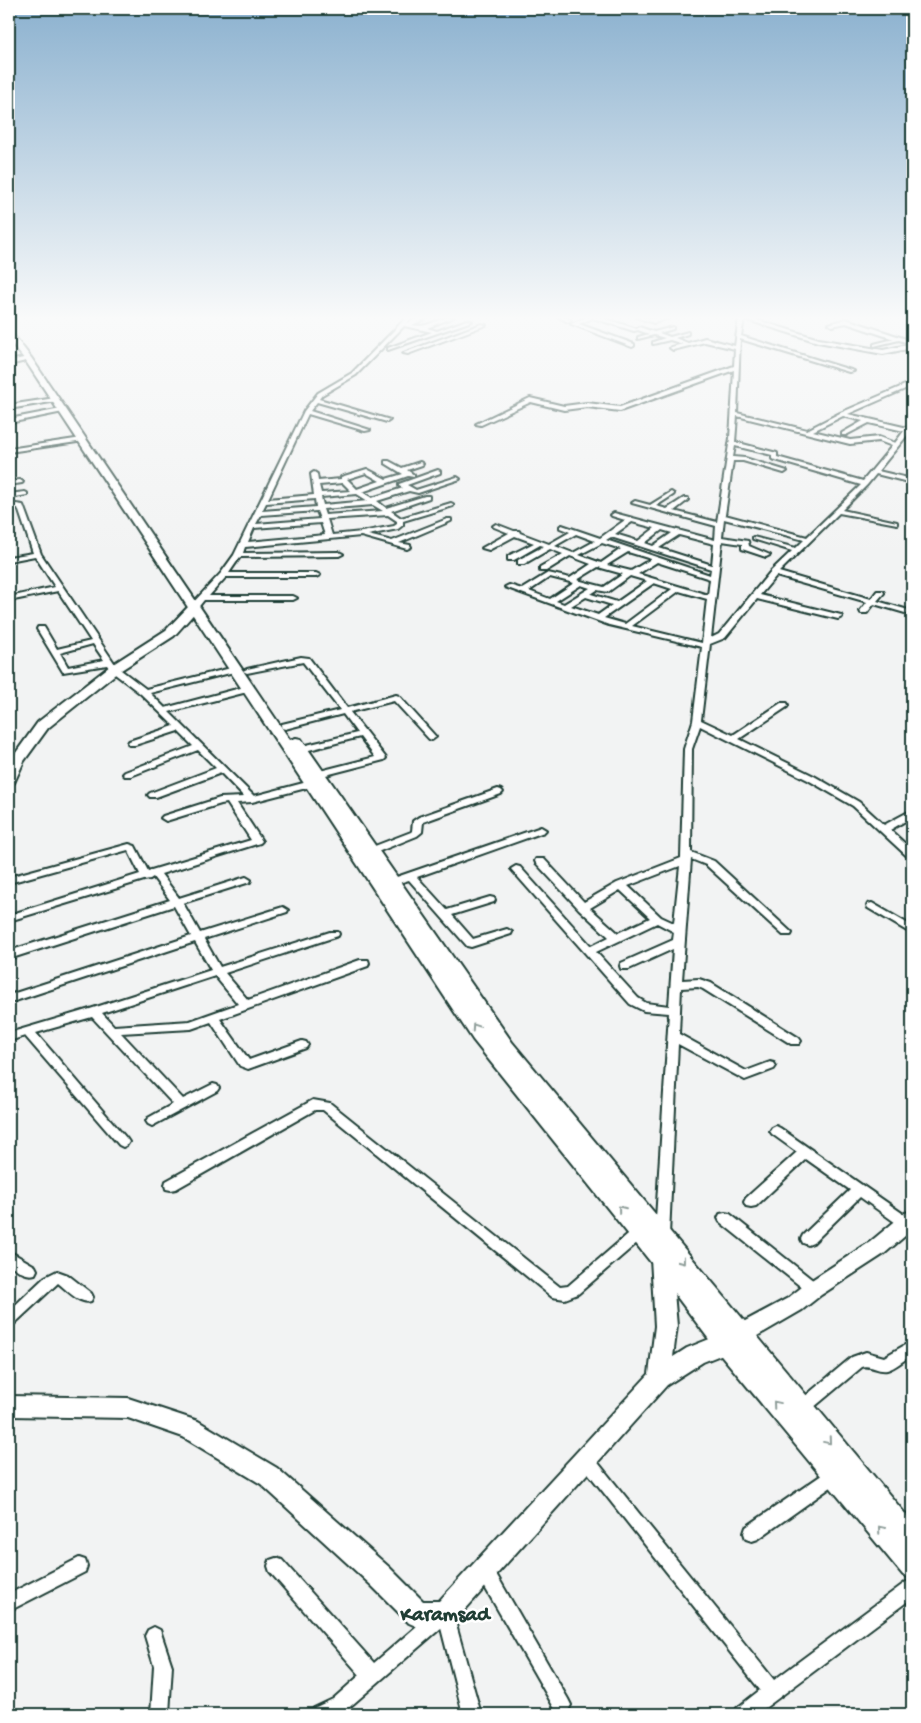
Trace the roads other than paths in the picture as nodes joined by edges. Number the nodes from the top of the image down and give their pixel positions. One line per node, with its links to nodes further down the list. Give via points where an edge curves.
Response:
1 (53, 397): 8 (main road)
2 (60, 397): 63 (main road)
3 (318, 397): 7 (street)
4 (652, 397): 17 (street, via 620,409 588,405 564,408 530,400)
5 (735, 397): 11 (street)
6 (881, 397): 12 (street)
7 (316, 400): 10 (street); 13 (street)
8 (58, 406): 9 (street); 16 (street); 22 (main road)
9 (11, 408): 16 (street)
10 (306, 412): 18 (street); 51 (street)
11 (734, 414): 20 (street); 23 (street)
12 (842, 414): 14 (street); 20 (street)
13 (387, 420)
14 (869, 420): 19 (street); 21 (street)
15 (9, 421): 16 (street)
16 (22, 421)
17 (479, 424)
18 (367, 430)
19 (911, 431): 24 (street)
20 (807, 432): 24 (street, via 850,442 878,439)
21 (844, 434)
22 (82, 440): 25 (street, via 15,450 10,450); 63 (main road)
23 (731, 443): 26 (street); 42 (street)
24 (896, 445): 32 (street)
25 (9, 446)
26 (730, 459): 29 (street, via 743,459); 68 (street)
27 (387, 462): 30 (street)
28 (420, 464): 30 (street)
29 (784, 471)
30 (405, 472): 34 (street); 39 (street)
31 (438, 472): 34 (street)
32 (874, 472): 36 (street); 42 (street)
33 (314, 474): 40 (street)
34 (417, 479): 43 (street, via 401,484)
35 (457, 479): 43 (street, via 418,492)
36 (912, 481)
37 (20, 482): 41 (street)
38 (345, 482): 39 (street, via 344,477 365,471); 40 (street); 44 (street)
39 (386, 482): 44 (street)
40 (316, 483): 48 (street)
41 (9, 484)
42 (865, 484): 58 (street)
43 (408, 489): 52 (street)
44 (358, 492): 48 (street); 52 (street)
45 (25, 494): 47 (street)
46 (672, 494): 57 (street)
47 (9, 496)
48 (318, 496): 51 (street); 56 (street)
49 (427, 497): 59 (street)
50 (686, 499): 60 (street)
51 (263, 501): 61 (street)
52 (373, 502): 56 (street); 59 (street)
53 (635, 503): 57 (street)
54 (9, 505): 94 (street, via 21,506)
55 (451, 505): 65 (street)
56 (320, 508): 61 (street); 64 (street)
57 (651, 508): 60 (street)
58 (837, 511): 69 (street); 81 (street)
59 (389, 512): 64 (street); 65 (street)
60 (670, 512): 68 (street); 73 (street)
61 (257, 513): 70 (street)
62 (614, 515): 67 (street)
63 (137, 517): 127 (main road)
64 (323, 519): 70 (street); 79 (street)
65 (400, 520): 78 (street, via 396,528)
66 (449, 520): 85 (street)
67 (631, 520): 73 (street); 77 (street)
68 (720, 521): 81 (street); 83 (street)
69 (895, 523)
70 (250, 526): 87 (street)
71 (496, 526): 74 (street)
72 (562, 527): 75 (street)
73 (658, 527): 76 (street); 86 (street)
74 (516, 532): 84 (street); 90 (street)
75 (575, 532): 82 (street); 88 (street)
76 (678, 532): 83 (street); 91 (street)
77 (610, 534): 82 (street); 86 (street)
78 (358, 535): 79 (street); 85 (street)
79 (326, 537): 87 (street); 95 (street)
80 (756, 538): 93 (street)
81 (808, 539): 93 (street)
82 (600, 541): 92 (street); 97 (street)
83 (718, 541): 99 (street, via 746,542 746,548); 106 (street)
84 (541, 542): 88 (street); 100 (street)
85 (392, 543): 89 (street)
86 (639, 544): 91 (street)
87 (242, 545): 98 (street)
88 (552, 546): 97 (street); 103 (street)
89 (407, 547)
90 (486, 548)
91 (654, 548): 106 (street)
92 (627, 549): 102 (street); 104 (street)
93 (796, 550): 107 (street)
94 (37, 554): 101 (street); 115 (street)
95 (322, 554): 96 (street); 98 (street)
96 (339, 554)
97 (572, 554): 104 (street); 105 (street)
98 (238, 555): 109 (street)
99 (766, 555)
100 (511, 558)
101 (9, 559)
102 (655, 560): 106 (street); 108 (street)
103 (521, 562)
104 (600, 564): 108 (street); 111 (street)
105 (543, 569)
106 (714, 573): 123 (street)
107 (774, 573): 121 (street); 126 (street)
108 (631, 574): 112 (street); 116 (street, via 605,590)
109 (224, 575): 110 (street); 127 (street)
110 (316, 575)
111 (571, 580): 113 (street); 118 (street, via 551,575)
112 (652, 581): 117 (street); 128 (street)
113 (579, 582): 116 (street); 125 (street)
114 (509, 587): 118 (street)
115 (60, 588): 124 (street); 139 (street)
116 (595, 588): 120 (street)
117 (678, 588): 123 (street); 134 (street)
118 (524, 591): 125 (street)
119 (880, 593): 126 (street)
120 (584, 594): 128 (street); 129 (street)
121 (756, 596): 132 (street); 137 (street, via 722,636)
122 (293, 598): 127 (street)
123 (711, 598): 137 (street)
124 (9, 599)
125 (551, 601): 129 (street)
126 (872, 601): 130 (street); 131 (street)
127 (198, 603): 139 (street, via 170,633); 140 (main road)
128 (617, 604): 133 (street)
129 (565, 606): 133 (street)
130 (864, 611)
131 (912, 613)
132 (838, 617)
133 (600, 618): 134 (street)
134 (627, 626): 137 (street)
135 (41, 629): 138 (street)
136 (90, 644): 138 (street)
137 (706, 644): 146 (street)
138 (55, 652): 139 (street, via 68,671)
139 (111, 666): 142 (street); 158 (street, via 43,725 17,761)
140 (241, 670): 141 (main road); 142 (street); 144 (street, via 304,658); 147 (main road)
141 (248, 689): 145 (street); 157 (main road)
142 (144, 692): 145 (street)
143 (784, 705): 151 (street)
144 (343, 710): 147 (street); 149 (street); 150 (street, via 396,698)
145 (164, 711): 148 (street)
146 (697, 721): 151 (street); 169 (street, via 688,749)
147 (285, 726): 154 (main road)
148 (180, 727): 152 (street); 153 (street)
149 (362, 734): 154 (street); 157 (street, via 381,758)
150 (432, 737)
151 (733, 739): 165 (street, via 856,804)
152 (132, 743)
153 (200, 746): 155 (street); 156 (street)
154 (301, 749): 157 (main road)
155 (223, 769): 160 (street); 161 (street)
156 (128, 774)
157 (315, 779): 161 (street); 167 (main road); 223 (main road, one-way to 157, via 480,1034)
158 (9, 780)
159 (498, 792): 167 (street, via 422,819 418,821 414,834)
160 (153, 795)
161 (252, 799): 162 (street)
162 (230, 800): 164 (street); 172 (street, via 257,841)
163 (912, 813): 165 (street)
164 (166, 818)
165 (884, 829): 168 (street)
166 (542, 830): 173 (street)
167 (371, 851): 176 (main road)
168 (912, 855)
169 (685, 857): 177 (street); 186 (street); 189 (street, via 710,862)
170 (540, 861): 181 (street)
171 (516, 869): 194 (street)
172 (151, 875): 174 (street, via 129,847); 179 (street); 184 (street)
173 (411, 876): 176 (street); 183 (street)
174 (9, 880)
175 (246, 880): 179 (street)
176 (392, 882): 225 (main road, via 505,1047)
177 (621, 885): 181 (street); 185 (street)
178 (490, 900): 183 (street)
179 (177, 902): 191 (street); 195 (street)
180 (872, 906): 187 (street)
181 (583, 908): 192 (street)
182 (283, 910): 191 (street)
183 (445, 914): 188 (street, via 471,943)
184 (9, 918)
185 (657, 919): 186 (street); 192 (street)
186 (678, 930): 193 (street)
187 (912, 931)
188 (507, 932)
189 (787, 933)
190 (334, 934): 198 (street)
191 (198, 938): 198 (street); 200 (street)
192 (616, 938): 194 (street)
193 (678, 942): 197 (street); 199 (street)
194 (589, 951): 202 (street, via 639,1005)
195 (9, 955)
196 (364, 963): 201 (street)
197 (625, 966)
198 (217, 971): 201 (street); 203 (street)
199 (676, 984): 202 (street); 209 (street, via 708,986)
200 (9, 998)
201 (246, 1006): 204 (street)
202 (674, 1010): 207 (street)
203 (94, 1012): 205 (street); 206 (street)
204 (213, 1017): 205 (street, via 180,1027); 210 (street, via 248,1065)
205 (111, 1030): 213 (street)
206 (28, 1032): 208 (street); 216 (street)
207 (673, 1036): 211 (street, via 744,1076); 225 (street)
208 (9, 1038)
209 (795, 1041)
210 (302, 1045)
211 (770, 1066)
212 (213, 1088): 213 (street)
213 (181, 1104): 214 (street)
214 (152, 1121)
215 (776, 1131): 217 (street)
216 (123, 1142)
217 (805, 1152): 219 (street); 220 (street)
218 (171, 1185): 223 (street, via 313,1105 320,1105 326,1106 557,1293 573,1290)
219 (859, 1190): 222 (street); 224 (street)
220 (751, 1202)
221 (725, 1218): 228 (street)
222 (910, 1222): 228 (street)
223 (640, 1232): 225 (main road)
224 (808, 1240)
225 (662, 1247): 231 (main road); 233 (street, via 666,1326)
226 (9, 1257): 227 (street)
227 (30, 1270)
228 (814, 1289): 231 (street, via 795,1304)
229 (86, 1297): 230 (street, via 57,1277)
230 (9, 1320)
231 (733, 1339): 233 (street, via 695,1355); 235 (main road); 237 (main road, one-way to 231)
232 (910, 1353): 235 (street, via 885,1364 866,1360 857,1362)
233 (660, 1378): 236 (street)
234 (9, 1406): 246 (street, via 128,1408 190,1429 269,1476 418,1614)
235 (801, 1408): 239 (main road, one-way to 239)
236 (586, 1459): 243 (street); 249 (street)
237 (835, 1475): 238 (street); 242 (main road, one-way to 237)
238 (752, 1533)
239 (912, 1542)
240 (79, 1566): 245 (street)
241 (276, 1566): 248 (street)
242 (912, 1566)
243 (485, 1571): 246 (street); 250 (street)
244 (912, 1588): 249 (street)
245 (9, 1603)
246 (445, 1613): 248 (street); 253 (street)
247 (154, 1636): 251 (street, via 163,1666)
248 (373, 1676): 252 (street, via 340,1705)
249 (773, 1692): 254 (street)
250 (562, 1705)
251 (160, 1714)
252 (320, 1714)
253 (472, 1714)
254 (743, 1714)

